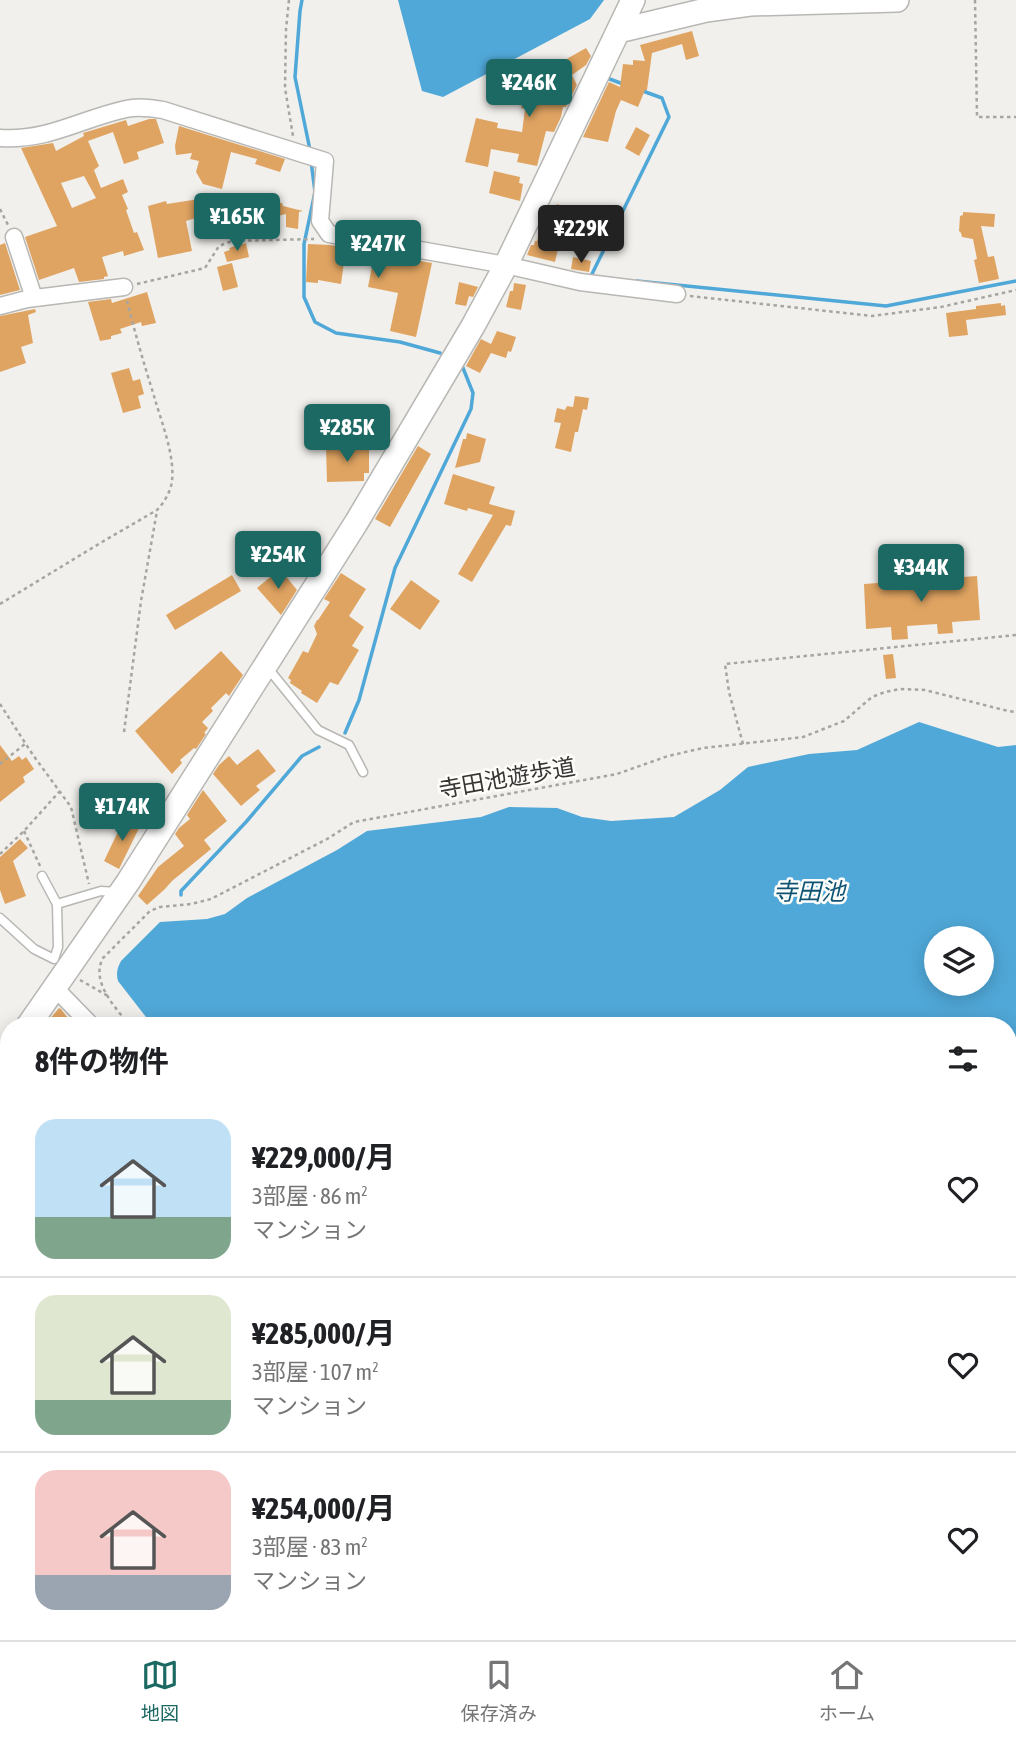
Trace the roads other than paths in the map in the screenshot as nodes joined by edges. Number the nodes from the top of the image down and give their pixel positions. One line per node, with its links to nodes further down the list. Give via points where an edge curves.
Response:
1 (633, 0): 4 (street)
2 (897, 0): 3 (street)
3 (750, 2): 4 (street)
4 (618, 31): 7 (street)
5 (0, 138): 7 (street, via 43,135 127,108 163,110 325,161 320,221 329,234)
6 (14, 237): 10 (street)
7 (506, 265): 9 (street, via 580,282); 12 (street, via 356,523)
8 (124, 287): 10 (street)
9 (677, 294)
10 (34, 298): 11 (street)
11 (0, 306)
12 (265, 665): 13 (lane, via 318,730 349,745); 15 (street)
13 (363, 772)
14 (42, 876): 16 (lane)
15 (121, 892): 16 (lane, via 101,891); 18 (street)
16 (57, 904): 17 (lane, via 54,959 34,949)
17 (0, 918)
18 (54, 987): 19 (street); 20 (street)
19 (34, 1017)
20 (83, 1017)

